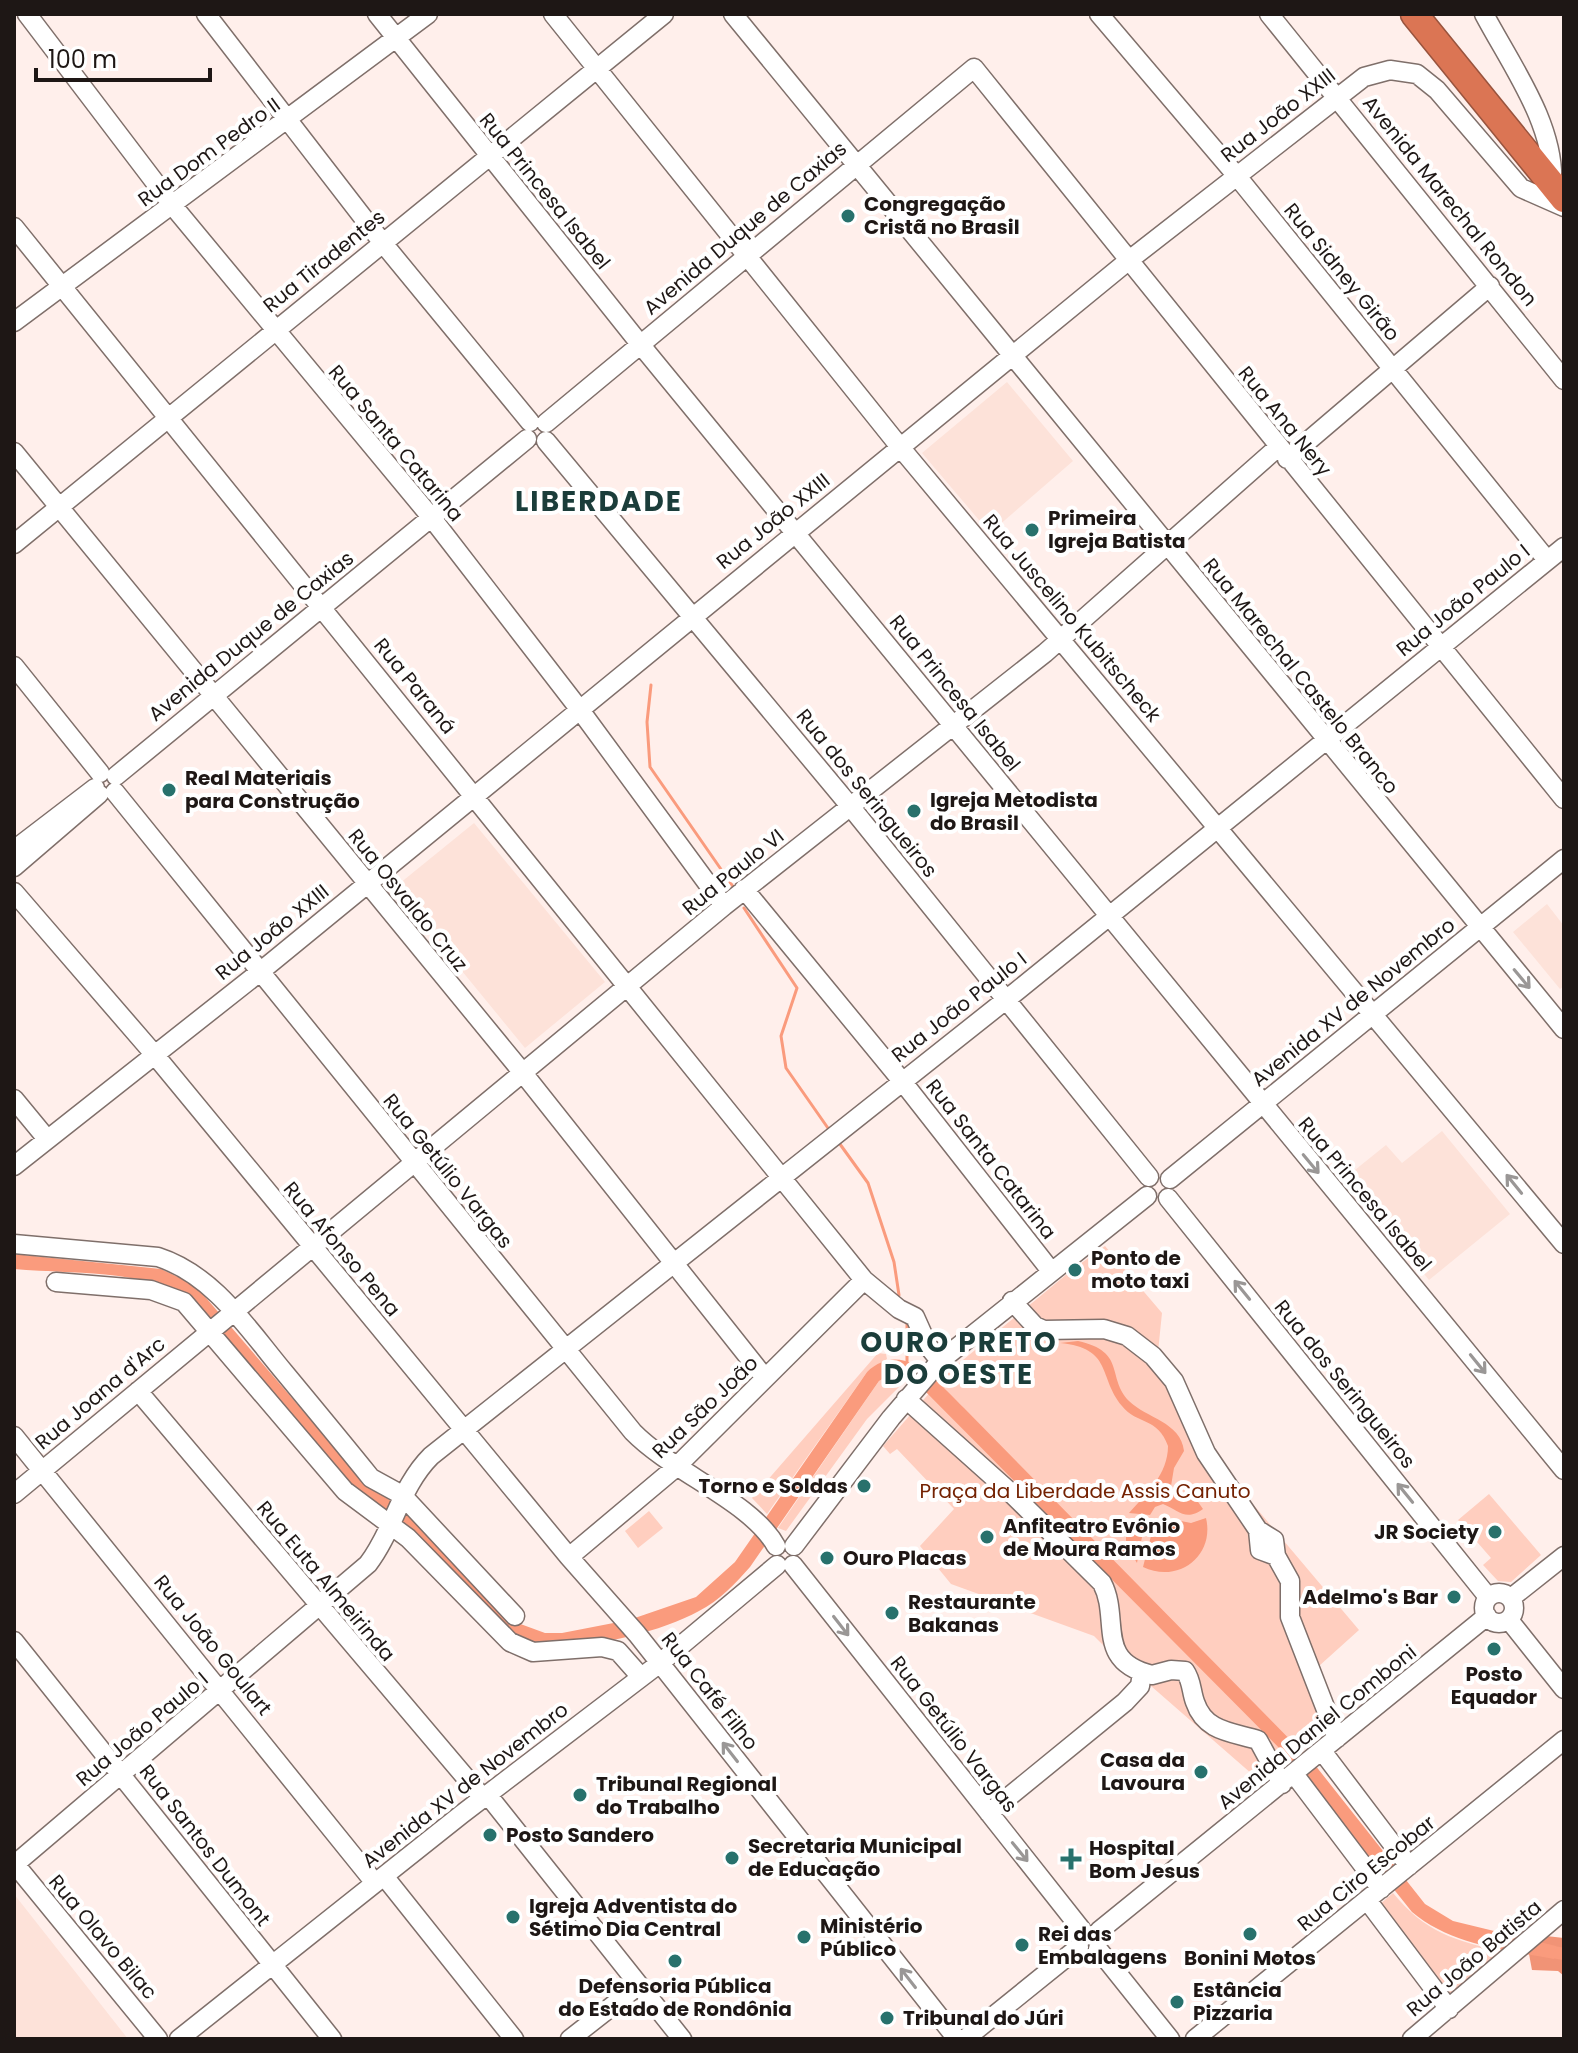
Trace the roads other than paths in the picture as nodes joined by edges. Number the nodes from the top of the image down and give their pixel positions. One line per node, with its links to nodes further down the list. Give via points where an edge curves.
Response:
1 (206, 14): 16 (street, Rua dos Seringueiros)
2 (377, 14): 12 (street, Rua Princesa Isabel)
3 (428, 14): 12 (street, Rua Dom Pedro II)
4 (553, 14): 14 (street, Rua Juscelino Kubitscheck)
5 (664, 14): 14 (street, Rua Tiradentes)
6 (733, 14): 18 (street, Rua Marechal Castelo Branco)
7 (1099, 14): 19 (street, Rua Sidney Girão)
8 (1269, 14): 15 (street, Avenida Marechal Rondon)
9 (1414, 14): 20 (highway)
10 (1484, 14): 20 (street, via 1535,112)
11 (29, 15): 21 (street, Rua Santa Catarina)
12 (396, 39): 16 (street, Rua Dom Pedro II); 17 (street, Rua Princesa Isabel)
13 (974, 68): 18 (street, Avenida Duque de Caxias); 25 (street, Rua Ana Nery)
14 (596, 69): 17 (street, Rua Tiradentes); 24 (street, Rua Juscelino Kubitscheck)
15 (1338, 97): 19 (street, Rua João XXIII); 20 (street, Rua João XXIII, via 1373,74 1417,74 1521,188); 26 (street, Avenida Marechal Rondon)
16 (289, 120): 21 (street, Rua Dom Pedro II); 23 (street, Rua dos Seringueiros)
17 (489, 155): 23 (street, Rua Tiradentes); 30 (street, Rua Princesa Isabel)
18 (854, 165): 24 (street, Avenida Duque de Caxias); 31 (street, Rua Marechal Castelo Branco)
19 (1236, 175): 25 (street, Rua João XXIII); 32 (street, Rua Sidney Girão)
20 (1559, 183)
21 (173, 206): 27 (street, Rua Dom Pedro II); 29 (street, Rua Santa Catarina)
22 (14, 227): 27 (street, Rua Paraná)
23 (382, 242): 29 (street, Rua Tiradentes); 35 (street, Rua dos Seringueiros)
24 (745, 257): 30 (street, Avenida Duque de Caxias); 36 (street, Rua Juscelino Kubitscheck)
25 (1128, 261): 31 (street, Rua João XXIII); 38 (street, Rua Ana Nery)
26 (1490, 286): 32 (street, Rua Paulo VI); 33 (street, Avenida Marechal Rondon)
27 (60, 288): 28 (street, Rua Dom Pedro II); 34 (street, Rua Paraná)
28 (14, 322)
29 (274, 330): 34 (street, Rua Tiradentes); 40 (street, Rua Santa Catarina)
30 (640, 344): 35 (street, Avenida Duque de Caxias); 41 (street, Rua Princesa Isabel)
31 (1010, 357): 36 (street, Rua João XXIII); 43 (street, Rua Marechal Castelo Branco)
32 (1392, 370): 38 (street, Rua Paulo VI); 45 (street, Rua Sidney Girão)
33 (1564, 380)
34 (167, 420): 39 (street, Rua Tiradentes); 46 (street, Rua Paraná)
35 (537, 431): 40 (street, Avenida Duque de Caxias); 47 (street, Rua dos Seringueiros)
36 (900, 447): 41 (street, Rua João XXIII); 48 (street, Rua Juscelino Kubitscheck)
37 (14, 452): 39 (street, Rua Osvaldo Cruz)
38 (1282, 454): 43 (street, Rua Paulo VI); 49 (street, Rua Ana Nery)
39 (59, 508): 42 (street, Rua Tiradentes); 51 (street, Rua Osvaldo Cruz)
40 (431, 517): 46 (street, Avenida Duque de Caxias); 52 (street, Rua Santa Catarina)
41 (796, 531): 47 (street, Rua João XXIII); 53 (street, Rua Princesa Isabel)
42 (14, 544)
43 (1167, 546): 48 (street, Rua Paulo VI); 54 (street, Rua Marechal Castelo Branco)
44 (1564, 547): 45 (street, Rua João Paulo I)
45 (1547, 560): 49 (street, Rua João Paulo I)
46 (322, 605): 51 (street, Avenida Duque de Caxias); 56 (street, Rua Paraná)
47 (692, 615): 52 (street, Rua João XXIII); 58 (street, Rua dos Seringueiros)
48 (1061, 639): 53 (street, Rua Paulo VI); 59 (street, Rua Juscelino Kubitscheck)
49 (1439, 648): 54 (street, Rua João Paulo I); 57 (street, Rua Ana Nery)
50 (14, 666): 55 (street, Rua Getúlio Vargas)
51 (212, 696): 55 (street, Avenida Duque de Caxias); 63 (street, Rua Osvaldo Cruz)
52 (580, 710): 56 (street, Rua João XXIII); 66 (street, Rua Santa Catarina)
53 (953, 725): 58 (street, Rua Paulo VI); 67 (street, Rua Princesa Isabel)
54 (1324, 740): 59 (street, Rua João Paulo I); 68 (street, Rua Marechal Castelo Branco)
55 (105, 785): 60 (street, Avenida Duque de Caxias); 62 (street, Avenida Duque de Caxias); 69 (street, Rua Getúlio Vargas)
56 (475, 796): 63 (street, Rua João XXIII); 70 (street, Rua Paraná)
57 (1564, 799)
58 (850, 806): 64 (street, Rua Paulo VI); 71 (street, Rua dos Seringueiros)
59 (1218, 826): 67 (street, Rua João Paulo I); 72 (street, Rua Juscelino Kubitscheck)
60 (14, 850)
61 (1564, 859): 68 (street, Avenida XV de Novembro)
62 (14, 867)
63 (367, 884): 69 (street, Rua João XXIII); 75 (street, Rua Osvaldo Cruz)
64 (744, 889): 66 (street, Rua Paulo VI); 76 (street, Rua Santa Catarina)
65 (14, 892): 74 (street, Rua Afonso Pena)
66 (724, 906): 70 (street, Rua Paulo VI)
67 (1108, 915): 71 (street, Rua João Paulo I); 78 (street, Rua Princesa Isabel)
68 (1480, 929): 72 (street, Avenida XV de Novembro); 73 (street, Rua Marechal Castelo Branco, one-way to 73)
69 (261, 971): 74 (street, Rua João XXIII); 80 (street, Rua Getúlio Vargas)
70 (630, 985): 75 (street, Rua Paulo VI); 82 (street, Rua Paraná)
71 (1005, 999): 76 (street, Rua João Paulo I); 84 (street, Rua dos Seringueiros)
72 (1374, 1014): 78 (street, Avenida XV de Novembro); 87 (street, Rua Juscelino Kubitscheck, one-way to 72)
73 (1564, 1029)
74 (154, 1054): 79 (street, Rua João XXIII); 88 (street, Rua Afonso Pena)
75 (523, 1073): 80 (street, Rua Paulo VI); 89 (street, Rua Osvaldo Cruz)
76 (902, 1081): 82 (street, Rua João Paulo I); 90 (street, Rua Santa Catarina)
77 (14, 1099): 79 (street)
78 (1261, 1104): 83 (street, Avenida XV de Novembro); 103 (street, Rua Princesa Isabel, one-way to 103)
79 (47, 1139): 81 (street, Rua João XXIII)
80 (413, 1164): 88 (street, Rua Paulo VI); 95 (street, Rua Getúlio Vargas)
81 (14, 1166)
82 (782, 1174): 89 (street, Rua João Paulo I); 91 (street, Rua Paraná)
83 (1170, 1179): 84 (street, via 1162,1174); 85 (street)
84 (1148, 1186): 85 (street, via 1159,1202); 90 (street, Avenida XV de Novembro)
85 (1168, 1198): 109 (street, Rua dos Seringueiros, one-way to 85)
86 (14, 1244): 94 (street, via 177,1263 199,1277)
87 (1564, 1244)
88 (312, 1247): 94 (street, Rua Paulo VI); 99 (street, Rua Afonso Pena)
89 (674, 1262): 95 (street, Rua João Paulo I); 96 (street, Rua Osvaldo Cruz)
90 (1051, 1271): 93 (street, Avenida XV de Novembro)
91 (864, 1280): 96 (street, Rua São João); 97 (street, Rua Paraná, via 915,1317)
92 (56, 1282): 94 (street, via 164,1293)
93 (1012, 1301): 97 (street, Avenida XV de Novembro); 123 (street, via 1044,1330 1104,1329 1127,1336 1174,1381 1206,1453 1258,1530 1274,1540 1290,1581 1290,1617 1318,1690)
94 (221, 1321): 98 (street, Rua Joana d'Arc); 105 (street, via 371,1478); 105 (street, via 345,1491)
95 (566, 1350): 99 (street, Rua João Paulo I); 101 (street, Rua Getúlio Vargas, via 633,1432)
96 (765, 1378): 101 (street, Rua São João)
97 (923, 1380): 106 (street, Avenida XV de Novembro); 118 (street, Rua Paraná, via 1010,1492 1096,1577 1107,1594 1109,1633 1116,1652)
98 (138, 1391): 102 (street, Rua Joana d'Arc); 111 (street, Rua Euta Almeirinda)
99 (463, 1430): 105 (street, Rua João Paulo I, via 424,1463); 108 (street, Rua Afonso Pena)
100 (14, 1436): 102 (street, Rua João Goulart)
101 (675, 1468): 106 (street, Rua Getúlio Vargas, via 759,1524); 108 (street, Rua São João)
102 (42, 1470): 104 (street, Rua Joana d'Arc); 121 (street, Rua João Goulart)
103 (1564, 1470)
104 (14, 1494)
105 (396, 1512): 111 (street, Rua João Paulo I, via 368,1564); 112 (street); 119 (street, via 408,1538 510,1642 533,1652 602,1647 618,1651)
106 (783, 1552): 117 (street, Avenida XV de Novembro); 126 (street, Rua Getúlio Vargas, one-way to 126)
107 (1564, 1556): 110 (street)
108 (569, 1557): 115 (street, Rua Afonso Pena)
109 (1488, 1597): 110 (street, via 1502,1593); 113 (street)
110 (1511, 1598): 114 (street, via 1515,1607)
111 (319, 1609): 121 (street, Rua João Paulo I); 125 (street, Rua Euta Almeirinda)
112 (515, 1616)
113 (1487, 1616): 114 (street, via 1500,1623); 123 (street, Avenida Daniel Comboni)
114 (1509, 1620): 120 (street)
115 (637, 1634): 117 (street, Rua Café Filho)
116 (14, 1641): 124 (street, Rua Santos Dumont)
117 (660, 1663): 119 (street, Avenida XV de Novembro); 142 (street, Rua Café Filho, one-way to 117)
118 (1142, 1672): 123 (street, via 1185,1671 1201,1715 1213,1727); 126 (street, via 1140,1686 1125,1702)
119 (641, 1677): 125 (street, Avenida XV de Novembro)
120 (1564, 1689)
121 (223, 1691): 124 (street, Rua João Paulo I); 129 (street, Rua João Goulart)
122 (1564, 1740): 128 (street, Rua Ciro Escobar)
123 (1310, 1760): 128 (street); 130 (street); 132 (street, Avenida Daniel Comboni)
124 (122, 1775): 127 (street, Rua João Paulo I); 133 (street, Rua Santos Dumont)
125 (485, 1796): 129 (street, Avenida XV de Novembro); 134 (street, Rua Euta Almeirinda)
126 (989, 1813): 132 (street, Rua Getúlio Vargas, one-way to 132)
127 (14, 1864): 136 (street, Rua Olavo Bilac)
128 (1406, 1868): 130 (street, Rua Ciro Escobar)
129 (379, 1879): 133 (street, Avenida XV de Novembro); 139 (street, Rua João Goulart)
130 (1379, 1891): 135 (street); 145 (street, Rua Ciro Escobar)
131 (1564, 1910): 135 (street, Rua João Batista)
132 (1089, 1939): 143 (street, Avenida Daniel Comboni); 144 (street, Rua Getúlio Vargas)
133 (271, 1965): 137 (street, Avenida XV de Novembro); 138 (street, Rua Santos Dumont)
134 (639, 1985): 140 (street); 141 (street, Rua Euta Almeirinda)
135 (1449, 2009): 146 (street, Rua João Batista)
136 (158, 2039)
137 (179, 2039)
138 (332, 2039)
139 (514, 2039)
140 (570, 2039)
141 (682, 2039)
142 (957, 2039)
143 (965, 2039)
144 (1170, 2039)
145 (1195, 2039)
146 (1412, 2039)

